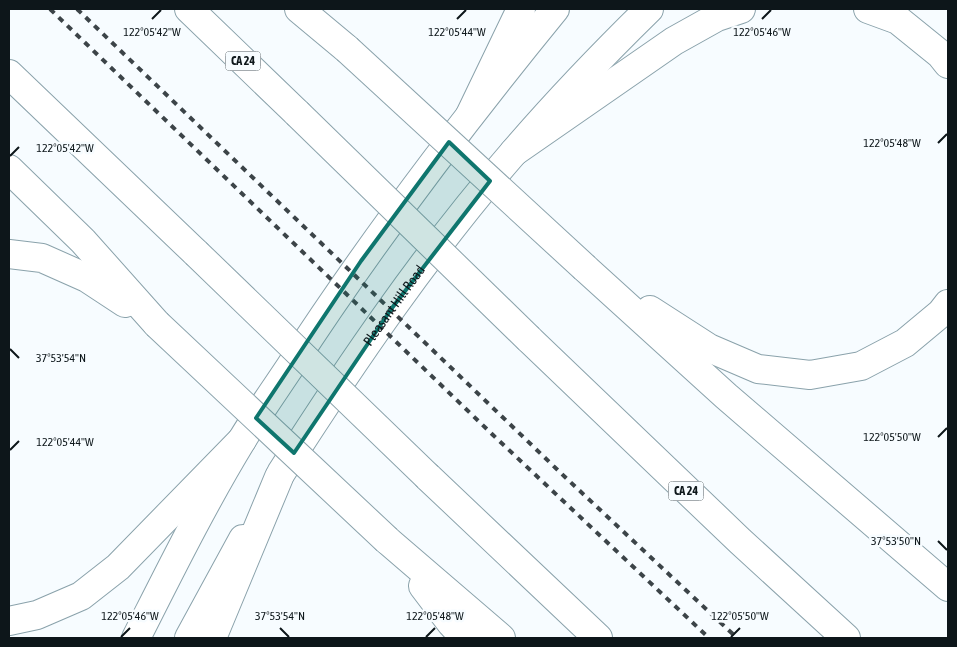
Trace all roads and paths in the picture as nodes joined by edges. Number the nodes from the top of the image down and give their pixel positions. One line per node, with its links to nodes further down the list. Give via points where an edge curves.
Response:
1 (189, 9): 30 (main road, CA 24, bridge, via 726,529)
2 (299, 9): 9 (main road)
3 (309, 9): 9 (main road)
4 (521, 9): 12 (main road)
5 (555, 9): 12 (main road)
6 (649, 9): 13 (main road, Pleasant Hill Road)
7 (741, 9): 13 (main road, via 717,16 674,41)
8 (868, 9): 10 (main road, via 898,20)
9 (347, 49): 16 (main road, bridge)
10 (948, 64)
11 (9, 74): 29 (main road, bridge)
12 (470, 115): 19 (main road, via 361,261)
13 (514, 152): 20 (main road, Pleasant Hill Road, via 392,308 336,387)
14 (9, 169): 18 (main road, via 83,241)
15 (9, 254): 18 (main road, via 42,258 87,278)
16 (585, 268): 17 (main road, via 709,348 758,369 810,375 861,366 905,343); 22 (main road, via 733,403)
17 (948, 304)
18 (156, 324): 21 (main road, bridge)
19 (242, 440): 23 (main road, via 118,567 81,596 37,615); 24 (main road)
20 (279, 477): 25 (main road, Pleasant Hill Road); 26 (main road)
21 (387, 540): 27 (main road); 28 (main road)
22 (948, 587)
23 (9, 621)
24 (136, 638)
25 (189, 638)
26 (212, 638)
27 (465, 638)
28 (501, 638)
29 (598, 638)
30 (846, 638)

